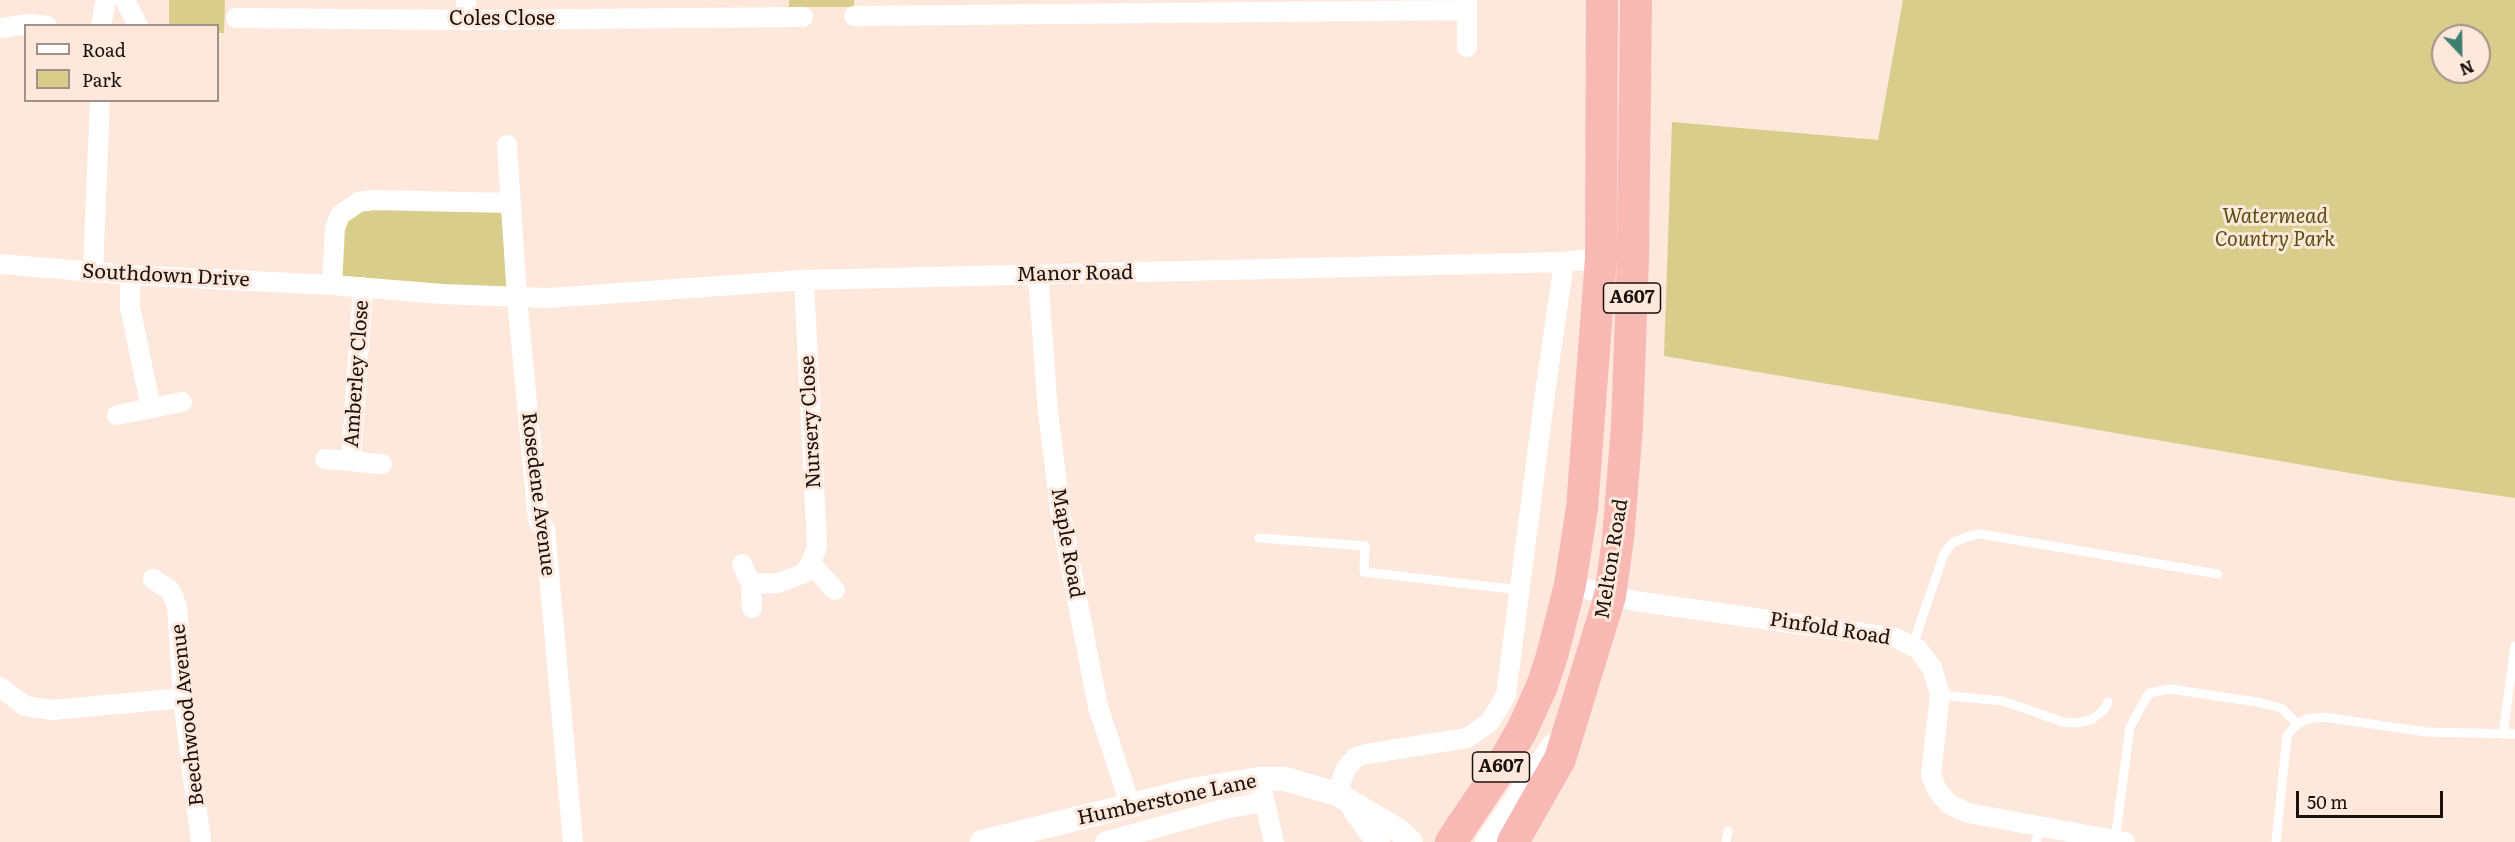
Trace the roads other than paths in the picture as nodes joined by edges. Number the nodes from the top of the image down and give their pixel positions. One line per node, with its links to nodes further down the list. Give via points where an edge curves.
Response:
1 (106, 0): 14 (street)
2 (125, 0): 15 (street)
3 (466, 0): 13 (street)
4 (1602, 0): 23 (highway, Melton Road / A607)
5 (1636, 0): 22 (highway, Melton Road / A607)
6 (1467, 5): 7 (street); 18 (street)
7 (1184, 6): 9 (street)
8 (752, 8): 12 (street, Coles Close); 13 (street, Coles Close)
9 (897, 8): 11 (street)
10 (247, 12): 13 (street, Coles Close)
11 (854, 16)
12 (803, 17)
13 (466, 20)
14 (101, 24)
15 (137, 24)
16 (24, 25): 17 (street)
17 (0, 28)
18 (1467, 47)
19 (100, 102): 26 (street)
20 (507, 145): 21 (street, Rosedene Avenue)
21 (511, 203): 30 (street, via 359,202 340,215 335,228); 32 (street, Rosedene Avenue)
22 (1634, 257): 23 (street, A607); 49 (highway, Melton Road / A607, via 1624,475)
23 (1600, 258): 24 (street, Manor Road); 46 (highway, Melton Road / A607, via 1582,508)
24 (1564, 262): 28 (street, Manor Road); 48 (street)
25 (0, 264): 26 (street, Southdown Drive)
26 (93, 272): 27 (street, Southdown Drive)
27 (130, 275): 30 (street, Southdown Drive); 35 (street, via 130,307)
28 (1038, 275): 29 (street, Manor Road); 63 (street, Maple Road, via 1048,412 1061,516 1098,707)
29 (804, 280): 33 (street, Manor Road); 42 (street, Nursery Close, via 817,546)
30 (332, 285): 31 (street, Southdown Drive)
31 (363, 287): 32 (street, Southdown Drive); 38 (street, Amberley Close)
32 (517, 297): 33 (street, Southdown Drive); 69 (street, Rosedene Avenue, via 538,520 545,530)
33 (549, 298)
34 (182, 402): 35 (street)
35 (151, 408): 36 (street)
36 (117, 415)
37 (325, 459): 38 (street, Amberley Close)
38 (351, 460): 39 (street, Amberley Close)
39 (382, 464)
40 (1259, 538): 48 (lane, via 1365,546 1364,572)
41 (742, 564): 45 (street)
42 (811, 564): 45 (street, via 792,579); 47 (street)
43 (2218, 574): 52 (lane, via 1980,534 1966,537 1952,543 1944,554)
44 (153, 579): 55 (street, Beechwood Avenue, via 175,584)
45 (751, 584): 50 (street)
46 (1570, 585): 49 (street, Pinfold Road); 75 (highway, Melton Road / A607, via 1556,644 1522,730)
47 (835, 590)
48 (1520, 590): 62 (street, via 1506,695 1490,722 1467,738 1356,757 1345,770)
49 (1610, 596): 52 (street, Pinfold Road, via 1896,638); 57 (highway, Melton Road / A607)
50 (752, 608)
51 (2515, 646): 59 (lane)
52 (1912, 647): 54 (street, Pinfold Road, via 1932,668)
53 (0, 687): 55 (street, via 25,706 52,710)
54 (1940, 695): 56 (lane, via 2003,701 2076,723 2091,720); 65 (street, Pinfold Road, via 1931,775 1937,790 1949,804 1968,813)
55 (183, 698): 68 (street, Beechwood Avenue)
56 (2108, 702)
57 (1577, 707): 76 (street); 77 (highway, Melton Road / A607, via 1560,759)
58 (2298, 724): 59 (lane, via 2323,717 2426,732); 66 (lane, via 2281,708 2257,702 2170,689 2149,693 2130,727); 67 (lane, via 2287,736)
59 (2503, 734): 60 (lane)
60 (2515, 735)
61 (1262, 790): 62 (street, Humberstone Lane, via 1285,779); 63 (street, Humberstone Lane, via 1197,789); 71 (street, via 1224,809); 72 (street)
62 (1343, 798): 73 (street); 74 (street, Humberstone Lane, via 1398,830)
63 (1130, 804): 70 (street, Humberstone Lane)
64 (1728, 831): 78 (lane)
65 (2038, 834): 66 (street, Pinfold Road)
66 (2120, 841)
67 (2276, 841)
68 (201, 842)
69 (573, 842)
70 (982, 842)
71 (1105, 842)
72 (1274, 842)
73 (1378, 842)
74 (1411, 842)
75 (1451, 842)
76 (1485, 842)
77 (1513, 842)
78 (1726, 842)

